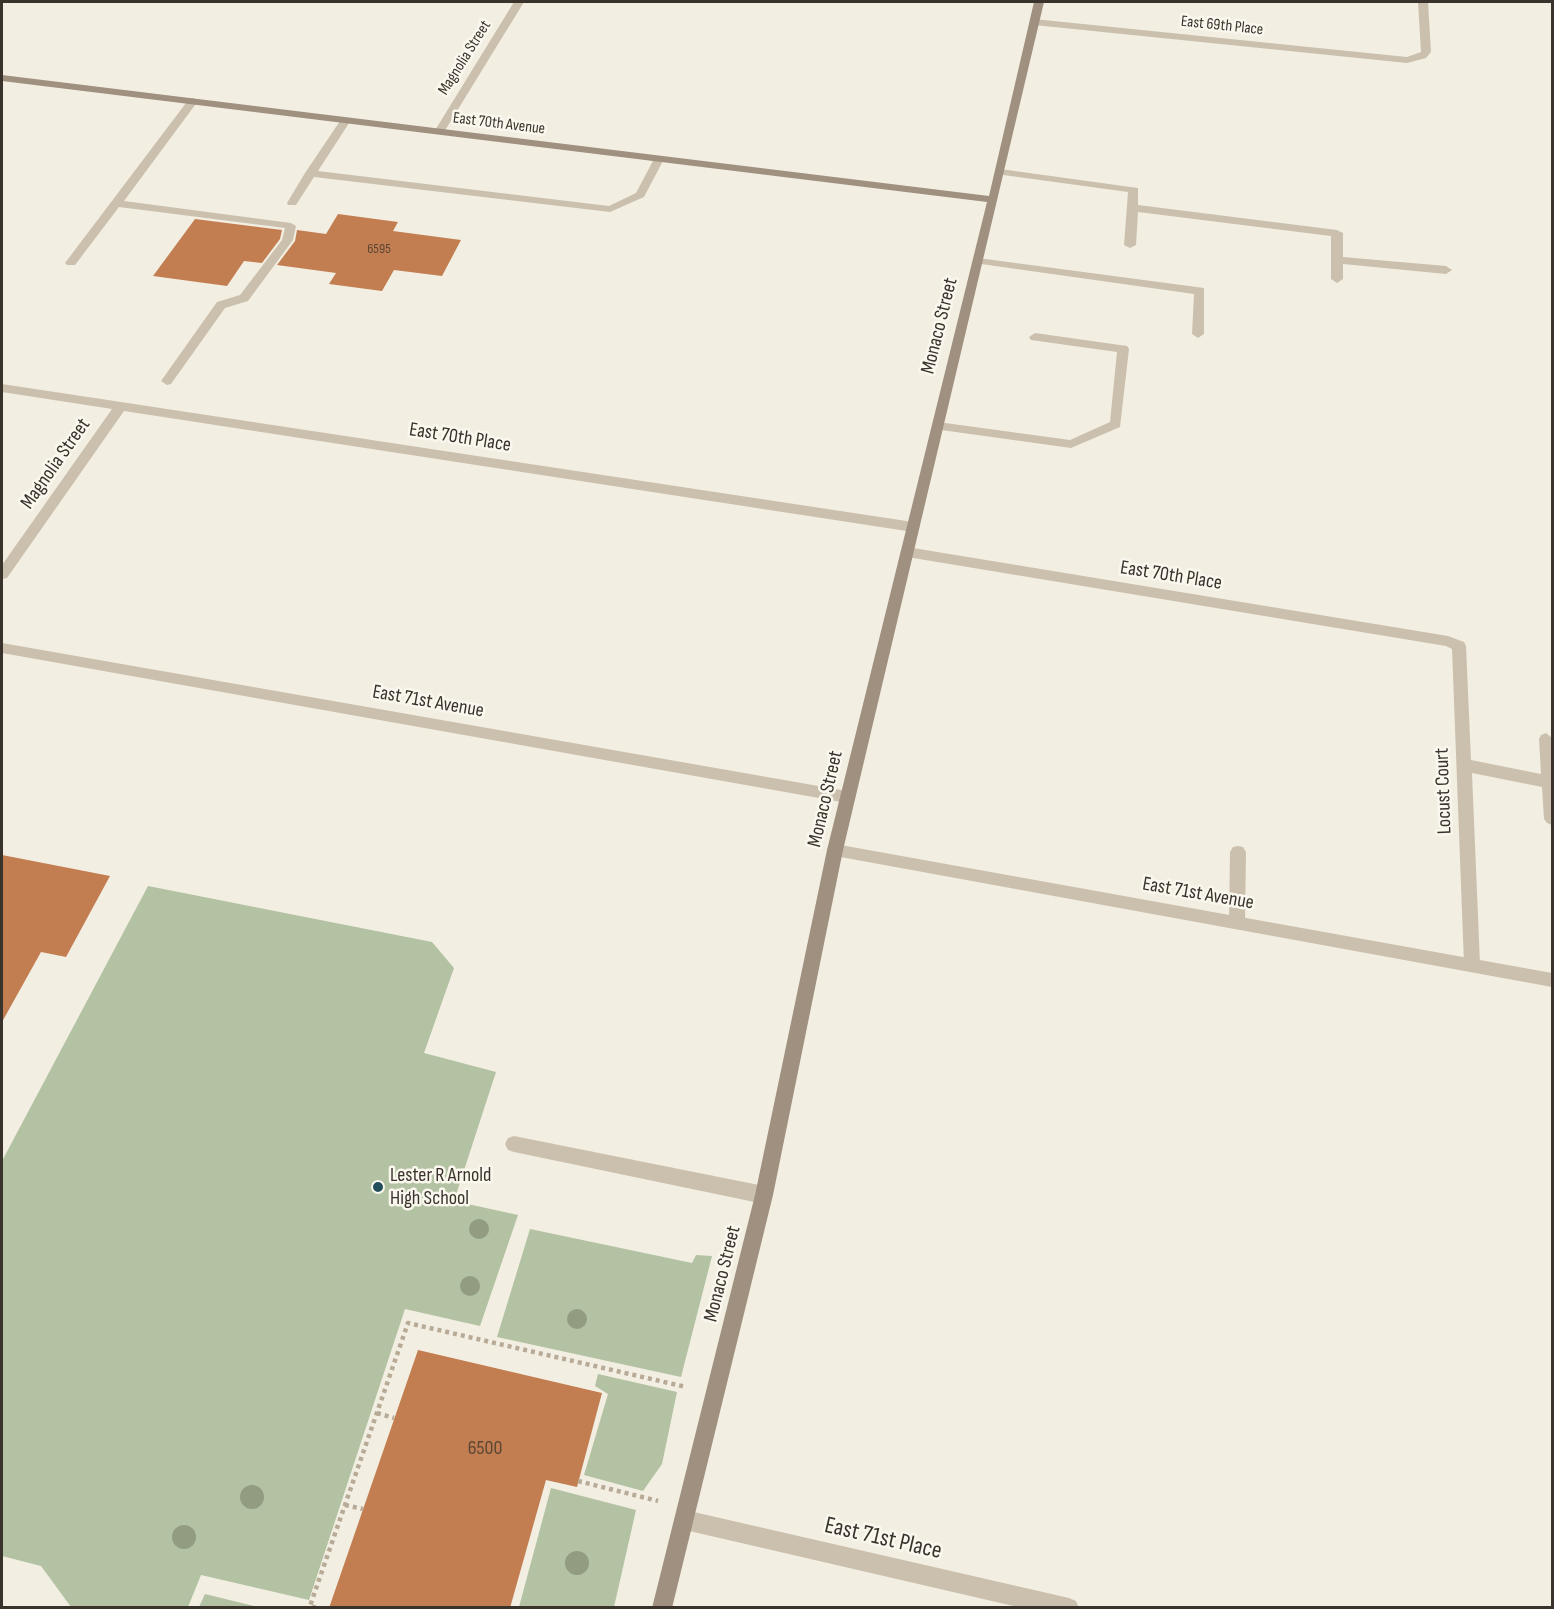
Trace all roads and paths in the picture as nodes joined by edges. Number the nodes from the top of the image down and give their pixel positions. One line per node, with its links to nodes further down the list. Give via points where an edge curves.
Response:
1 (519, 2): 8 (street, Magnolia Street)
2 (1039, 2): 4 (street, Monaco Street)
3 (1423, 2): 4 (street, East 69th Place, via 1426,52 1407,60)
4 (1034, 22): 10 (street, Monaco Street)
5 (2, 78): 6 (street, East 70th Avenue)
6 (193, 101): 7 (street, East 70th Avenue); 13 (street)
7 (346, 120): 8 (street, East 70th Avenue); 11 (street)
8 (439, 132): 9 (street, East 70th Avenue)
9 (659, 159): 11 (street, via 640,195 610,210); 12 (street, East 70th Avenue)
10 (1000, 172): 12 (street, Monaco Street); 15 (street, via 1134,190)
11 (310, 173): 14 (street)
12 (993, 200): 18 (street, Monaco Street)
13 (117, 203): 19 (street); 24 (street, via 291,226 287,240 244,298 221,305)
14 (292, 203)
15 (1133, 208): 16 (street); 17 (street, via 1337,234)
16 (1130, 245)
17 (1337, 260): 20 (street); 21 (street)
18 (978, 261): 22 (street, via 1200,291); 27 (street, Monaco Street)
19 (71, 263)
20 (1446, 270)
21 (1337, 279)
22 (1198, 334)
23 (1035, 337): 27 (street, via 1124,349 1116,424 1071,444)
24 (167, 381)
25 (2, 388): 26 (street, East 70th Place)
26 (121, 405): 28 (street, East 70th Place); 30 (street, Magnolia Street)
27 (938, 426): 28 (street, Monaco Street)
28 (913, 526): 29 (street, Monaco Street)
29 (907, 552): 31 (street, East 70th Place); 36 (street, Monaco Street)
30 (2, 574)
31 (1430, 638): 34 (street, Locust Court, via 1459,646)
32 (2, 648): 36 (street, East 71st Avenue)
33 (1546, 739): 35 (street)
34 (1464, 765): 35 (street); 41 (street, Locust Court)
35 (1549, 782): 37 (street)
36 (847, 797): 38 (street, Monaco Street)
37 (1552, 819)
38 (835, 850): 40 (street, East 71st Avenue); 44 (street, Monaco Street)
39 (1238, 852): 40 (street)
40 (1237, 922): 41 (street, East 71st Avenue)
41 (1472, 964): 42 (street, East 71st Avenue)
42 (1552, 980)
43 (514, 1144): 44 (street)
44 (765, 1195): 45 (street, Monaco Street)
45 (716, 1394): 46 (path, via 408,1323); 51 (street, Monaco Street)
46 (377, 1413): 47 (path); 49 (path)
47 (394, 1418)
48 (578, 1481): 51 (path)
49 (345, 1505): 50 (path); 52 (path, via 310,1606)
50 (363, 1509)
51 (686, 1514): 53 (street, Monaco Street); 54 (street, East 71st Place)
52 (316, 1608)
53 (662, 1608)
54 (1069, 1608)

